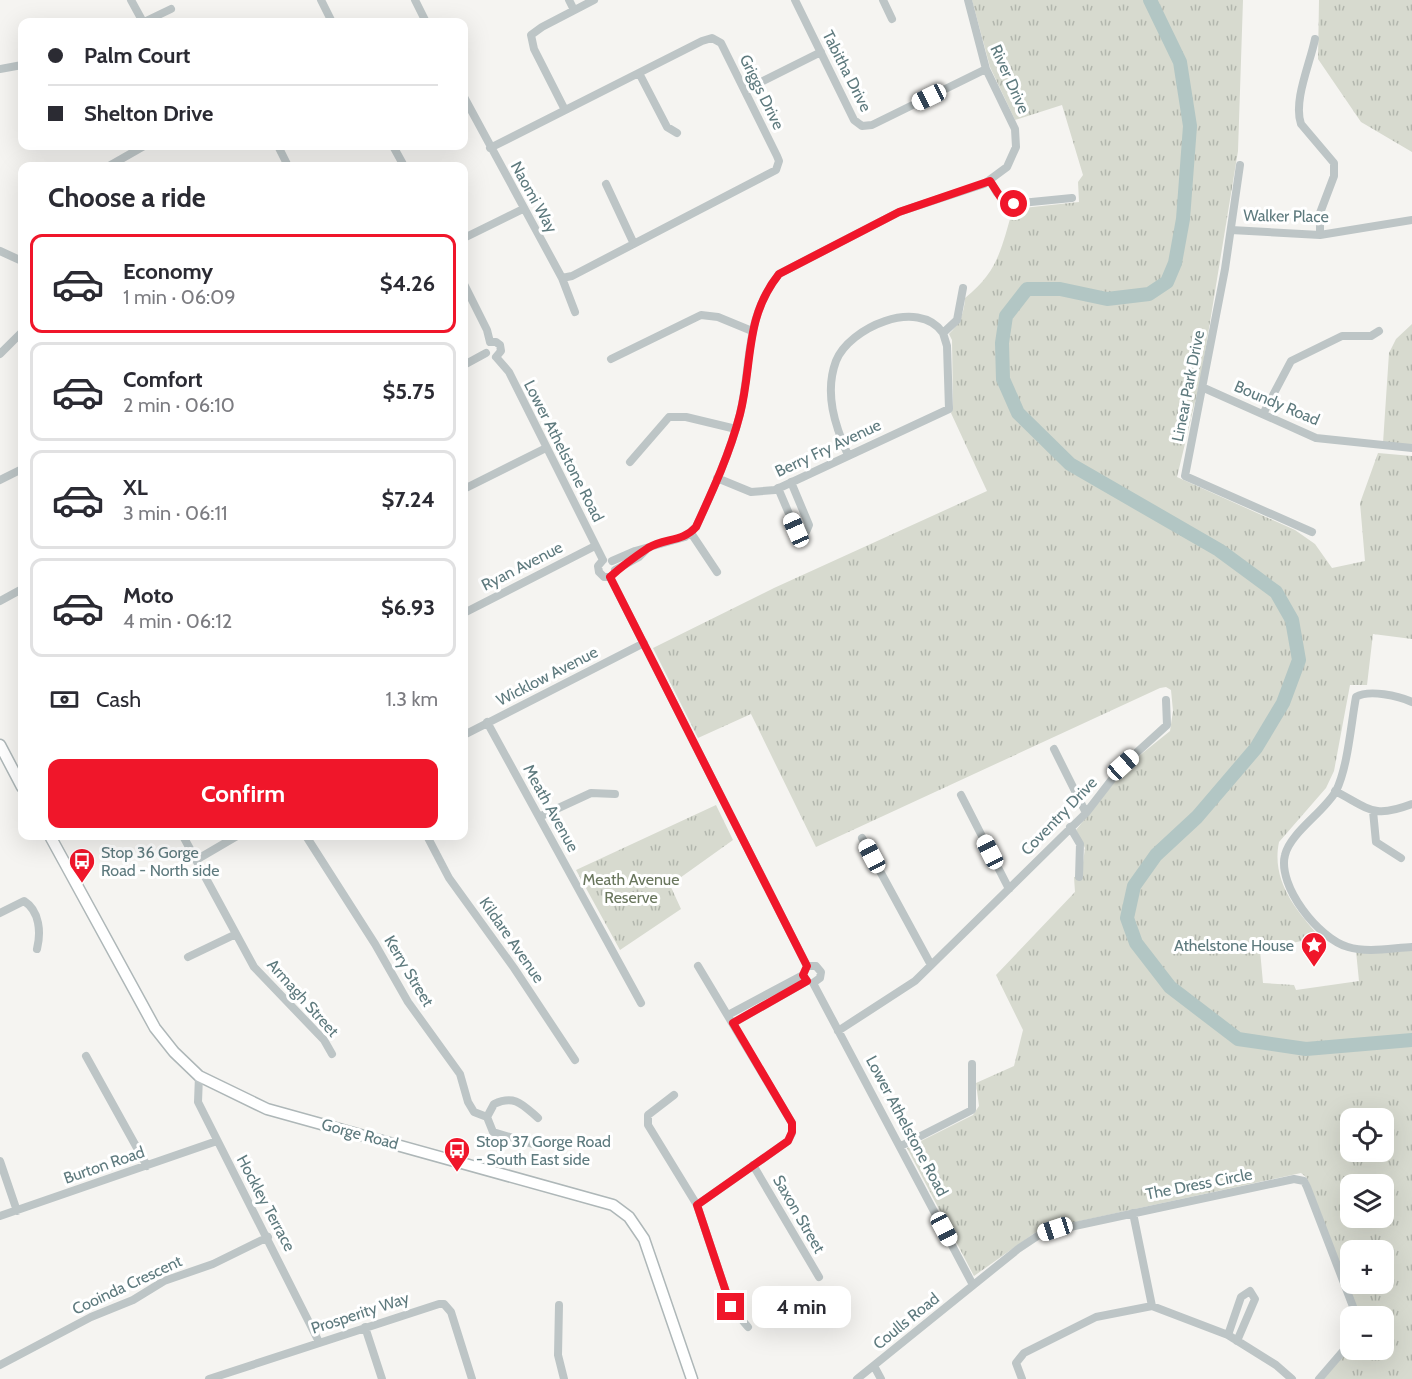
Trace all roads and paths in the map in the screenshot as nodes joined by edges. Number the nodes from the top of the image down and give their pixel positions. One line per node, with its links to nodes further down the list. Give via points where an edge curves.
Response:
1 (131, 0): 11 (street)
2 (321, 0): 13 (street)
3 (415, 0): 14 (street)
4 (569, 0): 10 (street)
5 (594, 0): 10 (street)
6 (795, 0): 17 (street, Tabitha Drive)
7 (883, 0): 15 (street)
8 (968, 0): 20 (street, River Drive)
9 (171, 9): 12 (street)
10 (574, 10): 24 (street, via 531,35 534,49)
11 (141, 18)
12 (152, 18)
13 (330, 18)
14 (424, 18)
15 (892, 19)
16 (1315, 39): 36 (street, via 1298,117 1334,163 1334,176 1320,213)
17 (821, 52): 20 (street, Tabitha Drive, via 854,120 862,126 872,125); 22 (street)
18 (18, 66): 19 (street)
19 (0, 69)
20 (986, 69): 30 (street, River Drive, via 1016,137 1011,161)
21 (639, 74): 22 (street, Griggs Drive, via 712,38 721,43); 24 (street, Griggs Drive); 25 (street, via 667,127)
22 (745, 90): 38 (street, Griggs Drive, via 779,161 776,170)
23 (468, 106): 26 (street, Naomi Way)
24 (566, 110): 26 (street, Griggs Drive)
25 (677, 133)
26 (490, 148): 33 (street, Naomi Way)
27 (137, 150): 28 (street)
28 (116, 162)
29 (1240, 165): 35 (street, Linear Park Drive)
30 (990, 181): 32 (street, via 997,194 1010,204); 45 (street, River Drive, via 899,212 790,266 768,288)
31 (606, 184): 38 (street)
32 (1072, 198)
33 (523, 209): 37 (street); 41 (street, Naomi Way)
34 (1412, 219): 36 (street, Walker Place)
35 (1231, 230): 36 (street, Walker Place); 55 (street, Linear Park Drive)
36 (1320, 235)
37 (468, 236)
38 (634, 244): 41 (street, Griggs Drive)
39 (0, 251): 40 (street)
40 (18, 259)
41 (562, 278): 44 (street, Naomi Way)
42 (963, 288): 47 (street, via 957,320)
43 (468, 292): 49 (street)
44 (575, 312)
45 (752, 331): 53 (street, via 718,317 701,315); 57 (street, River Drive)
46 (1379, 331): 56 (street, via 1371,336 1342,336 1291,361)
47 (943, 333): 60 (street, Berry Fry Avenue, via 949,409); 60 (street, via 927,320 903,315 858,336 841,352 834,371 833,419)
48 (18, 336): 51 (street)
49 (490, 342): 50 (street); 52 (street, via 500,345)
50 (486, 353): 52 (street); 54 (street)
51 (0, 354)
52 (496, 357): 58 (street, Lower Athelstone Road, via 508,372)
53 (611, 358)
54 (468, 363)
55 (1204, 388): 56 (street, Boundy Road); 68 (street, Linear Park Drive, via 1185,476)
56 (1263, 414): 59 (street, Boundy Road, via 1316,438)
57 (736, 429): 61 (street, via 669,417); 63 (street, River Drive)
58 (546, 448): 66 (street); 70 (street, Lower Athelstone Road)
59 (1412, 448)
60 (848, 455): 65 (street, Berry Fry Avenue)
61 (630, 462)
62 (18, 471): 64 (street)
63 (717, 478): 67 (street, Berry Fry Avenue, via 752,492); 69 (street, River Drive)
64 (0, 480)
65 (791, 482): 67 (street, Berry Fry Avenue); 67 (street, via 809,525 806,532 796,530)
66 (468, 487)
67 (778, 488)
68 (1312, 532)
69 (691, 533): 71 (street); 72 (street)
70 (595, 546): 71 (street, Lower Athelstone Road); 75 (street, Ryan Avenue)
71 (610, 567): 76 (street, Lower Athelstone Road)
72 (717, 572)
73 (18, 592): 74 (street)
74 (0, 601)
75 (468, 611)
76 (644, 644): 79 (street, Wicklow Avenue); 109 (street, Lower Athelstone Road)
77 (1166, 700): 89 (street, Coventry Drive, via 1167,725 1123,765)
78 (1412, 702): 84 (street, via 1362,694 1356,697)
79 (487, 722): 80 (street, Wicklow Avenue); 90 (street, Meath Avenue)
80 (468, 733)
81 (0, 745): 83 (main road)
82 (1054, 749): 89 (street)
83 (18, 780)
84 (1335, 791): 88 (street); 104 (street, via 1285,853 1286,874 1297,901 1313,924 1345,947)
85 (615, 794): 90 (street, via 591,793)
86 (961, 795): 101 (street)
87 (1412, 804): 88 (street, via 1387,813)
88 (1373, 811): 98 (street, via 1376,842)
89 (1086, 813): 91 (street, Coventry Drive)
90 (539, 817): 111 (street, Meath Avenue)
91 (1070, 827): 100 (street, via 1080,844); 101 (street, Coventry Drive)
92 (862, 838): 107 (street)
93 (52, 840): 119 (main road, Gorge Road, via 151,1022)
94 (185, 840): 99 (street, Armagh Street)
95 (230, 840): 99 (street)
96 (309, 840): 121 (street, Kerry Street, via 408,1002 460,1074 474,1112)
97 (429, 840): 117 (street, Kildare Avenue, via 449,878)
98 (1401, 858)
99 (196, 860): 103 (street, Armagh Street)
100 (1079, 877)
101 (1009, 889): 107 (street, Coventry Drive)
102 (0, 913): 105 (street, via 24,902 31,906 40,928)
103 (236, 934): 106 (street); 115 (street, Armagh Street, via 254,967 324,1040)
104 (1412, 947)
105 (37, 949)
106 (188, 957)
107 (931, 965): 114 (street, Coventry Drive, via 915,981)
108 (699, 966): 112 (street)
109 (807, 966): 110 (street); 110 (street, Lower Athelstone Road, via 816,966 820,972 820,978)
110 (808, 980): 112 (street); 113 (street); 114 (street, Lower Athelstone Road)
111 (641, 1003)
112 (728, 1015): 113 (street)
113 (733, 1023): 127 (street, via 792,1123 788,1141)
114 (838, 1031): 125 (street, Lower Athelstone Road)
115 (332, 1054)
116 (86, 1056): 128 (street)
117 (575, 1060)
118 (972, 1064): 125 (street, via 972,1110)
119 (199, 1076): 123 (street, Hockley Terrace, via 198,1102); 151 (main road, Gorge Road, via 267,1109 613,1205 629,1217 644,1239)
120 (674, 1095): 129 (street, via 648,1114 648,1125)
121 (488, 1117): 122 (street, via 494,1104 509,1099 525,1105); 124 (street, Kerry Street, via 493,1132)
122 (538, 1118)
123 (217, 1141): 128 (street, Burton Road); 133 (street, Hockley Terrace)
124 (536, 1145)
125 (901, 1146): 135 (street, Lower Athelstone Road)
126 (0, 1161): 130 (street)
127 (753, 1165): 129 (street); 134 (street, Saxon Street)
128 (147, 1167): 130 (street, Burton Road)
129 (697, 1205): 140 (street, via 731,1307)
130 (17, 1210): 132 (street, Burton Road)
131 (1133, 1213): 135 (street, The Dress Circle, via 1042,1233); 137 (street); 138 (street, The Dress Circle, via 1294,1179 1304,1181)
132 (0, 1216)
133 (268, 1237): 143 (street, Hockley Terrace); 145 (street, Cooinda Crescent, via 213,1264 164,1281)
134 (819, 1277)
135 (973, 1285): 146 (street, Coulls Road)
136 (560, 1305): 150 (street, via 558,1355)
137 (1152, 1306): 141 (street); 154 (street, via 1096,1317 1024,1353 1016,1363)
138 (1353, 1306)
139 (365, 1327): 143 (street, Prosperity Way); 148 (street); 149 (street, Prosperity Way, via 444,1304 451,1312)
140 (748, 1327)
141 (1228, 1335): 142 (street); 142 (street, via 1240,1297 1250,1291 1255,1299)
142 (1237, 1341): 155 (street)
143 (319, 1342): 147 (street, Prosperity Way)
144 (1340, 1355): 156 (street)
145 (0, 1365)
146 (874, 1366): 152 (street, Coulls Road); 153 (street)
147 (209, 1379)
148 (382, 1379)
149 (472, 1379)
150 (564, 1379)
151 (692, 1379)
152 (857, 1379)
153 (881, 1379)
154 (1022, 1379)
155 (1292, 1379)
156 (1319, 1379)

